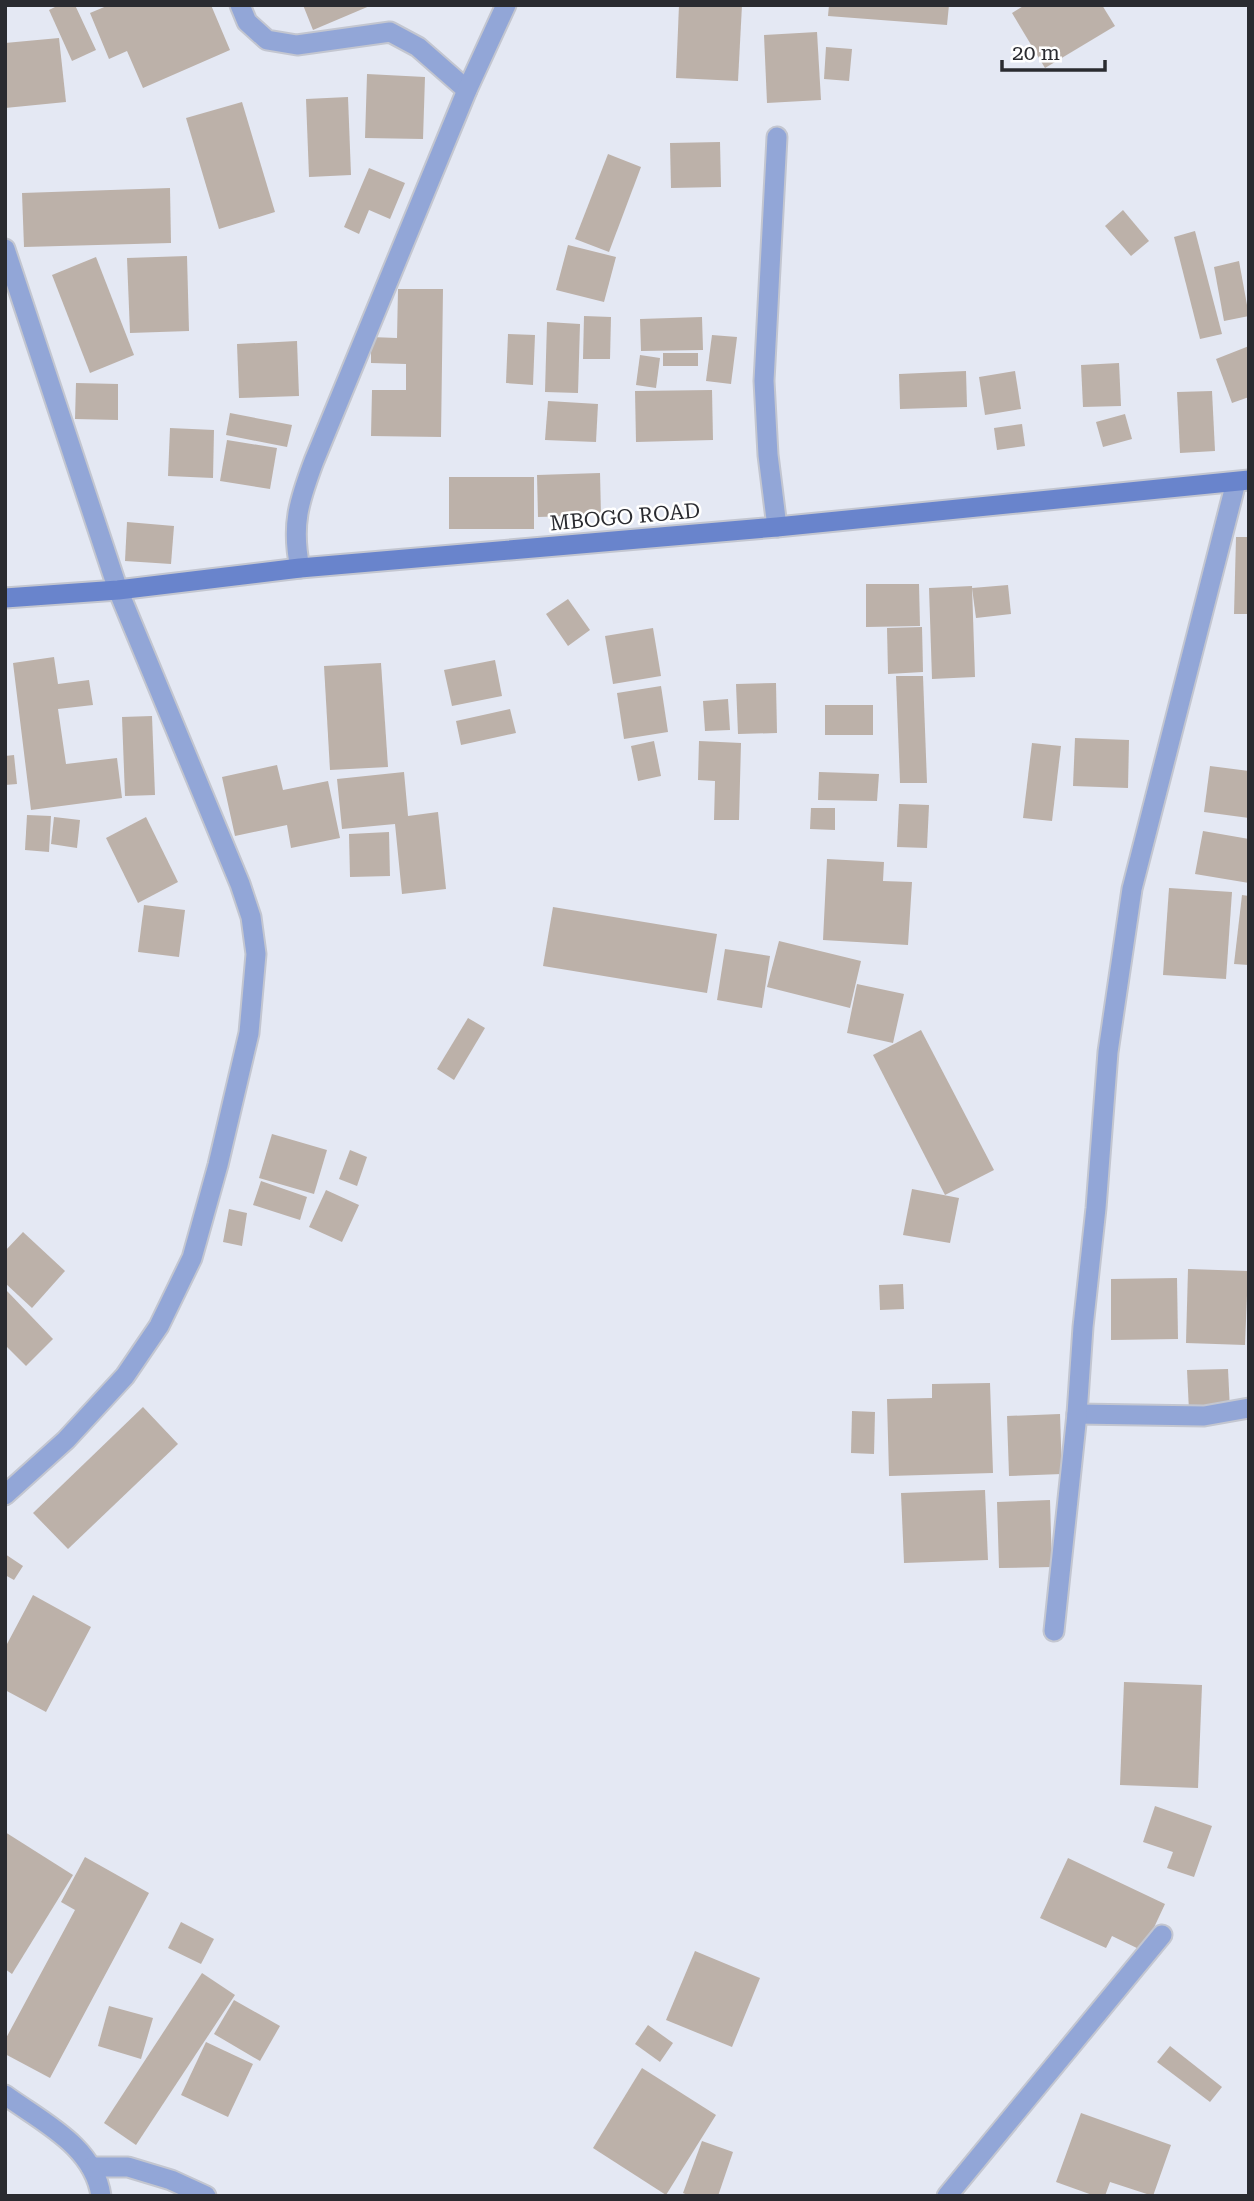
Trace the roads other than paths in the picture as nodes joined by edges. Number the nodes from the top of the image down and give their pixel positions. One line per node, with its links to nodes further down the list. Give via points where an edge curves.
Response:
1 (240, 5): 3 (street, via 247,22 267,40 297,44 390,32 418,47)
2 (506, 5): 3 (street)
3 (467, 90): 8 (street, via 301,496 295,520)
4 (777, 137): 7 (street, via 764,381)
5 (5, 249): 9 (street)
6 (1242, 481): 7 (main road, MBOGO ROAD); 12 (street, via 1132,889 1108,1052)
7 (777, 527): 8 (main road, MBOGO ROAD)
8 (300, 568): 9 (main road, MBOGO ROAD)
9 (118, 590): 10 (main road, MBOGO ROAD); 13 (street, via 251,917 256,954 249,1033 192,1258 159,1326 125,1376 66,1440)
10 (5, 598)
11 (1249, 1408): 12 (street, via 1204,1416)
12 (1077, 1414): 14 (street)
13 (5, 1495)
14 (1054, 1630)
15 (1162, 1935): 20 (street)
16 (5, 2095): 17 (street, via 78,2147)
17 (91, 2167): 18 (street); 19 (street, via 128,2168)
18 (101, 2196)
19 (206, 2196)
20 (947, 2196)

